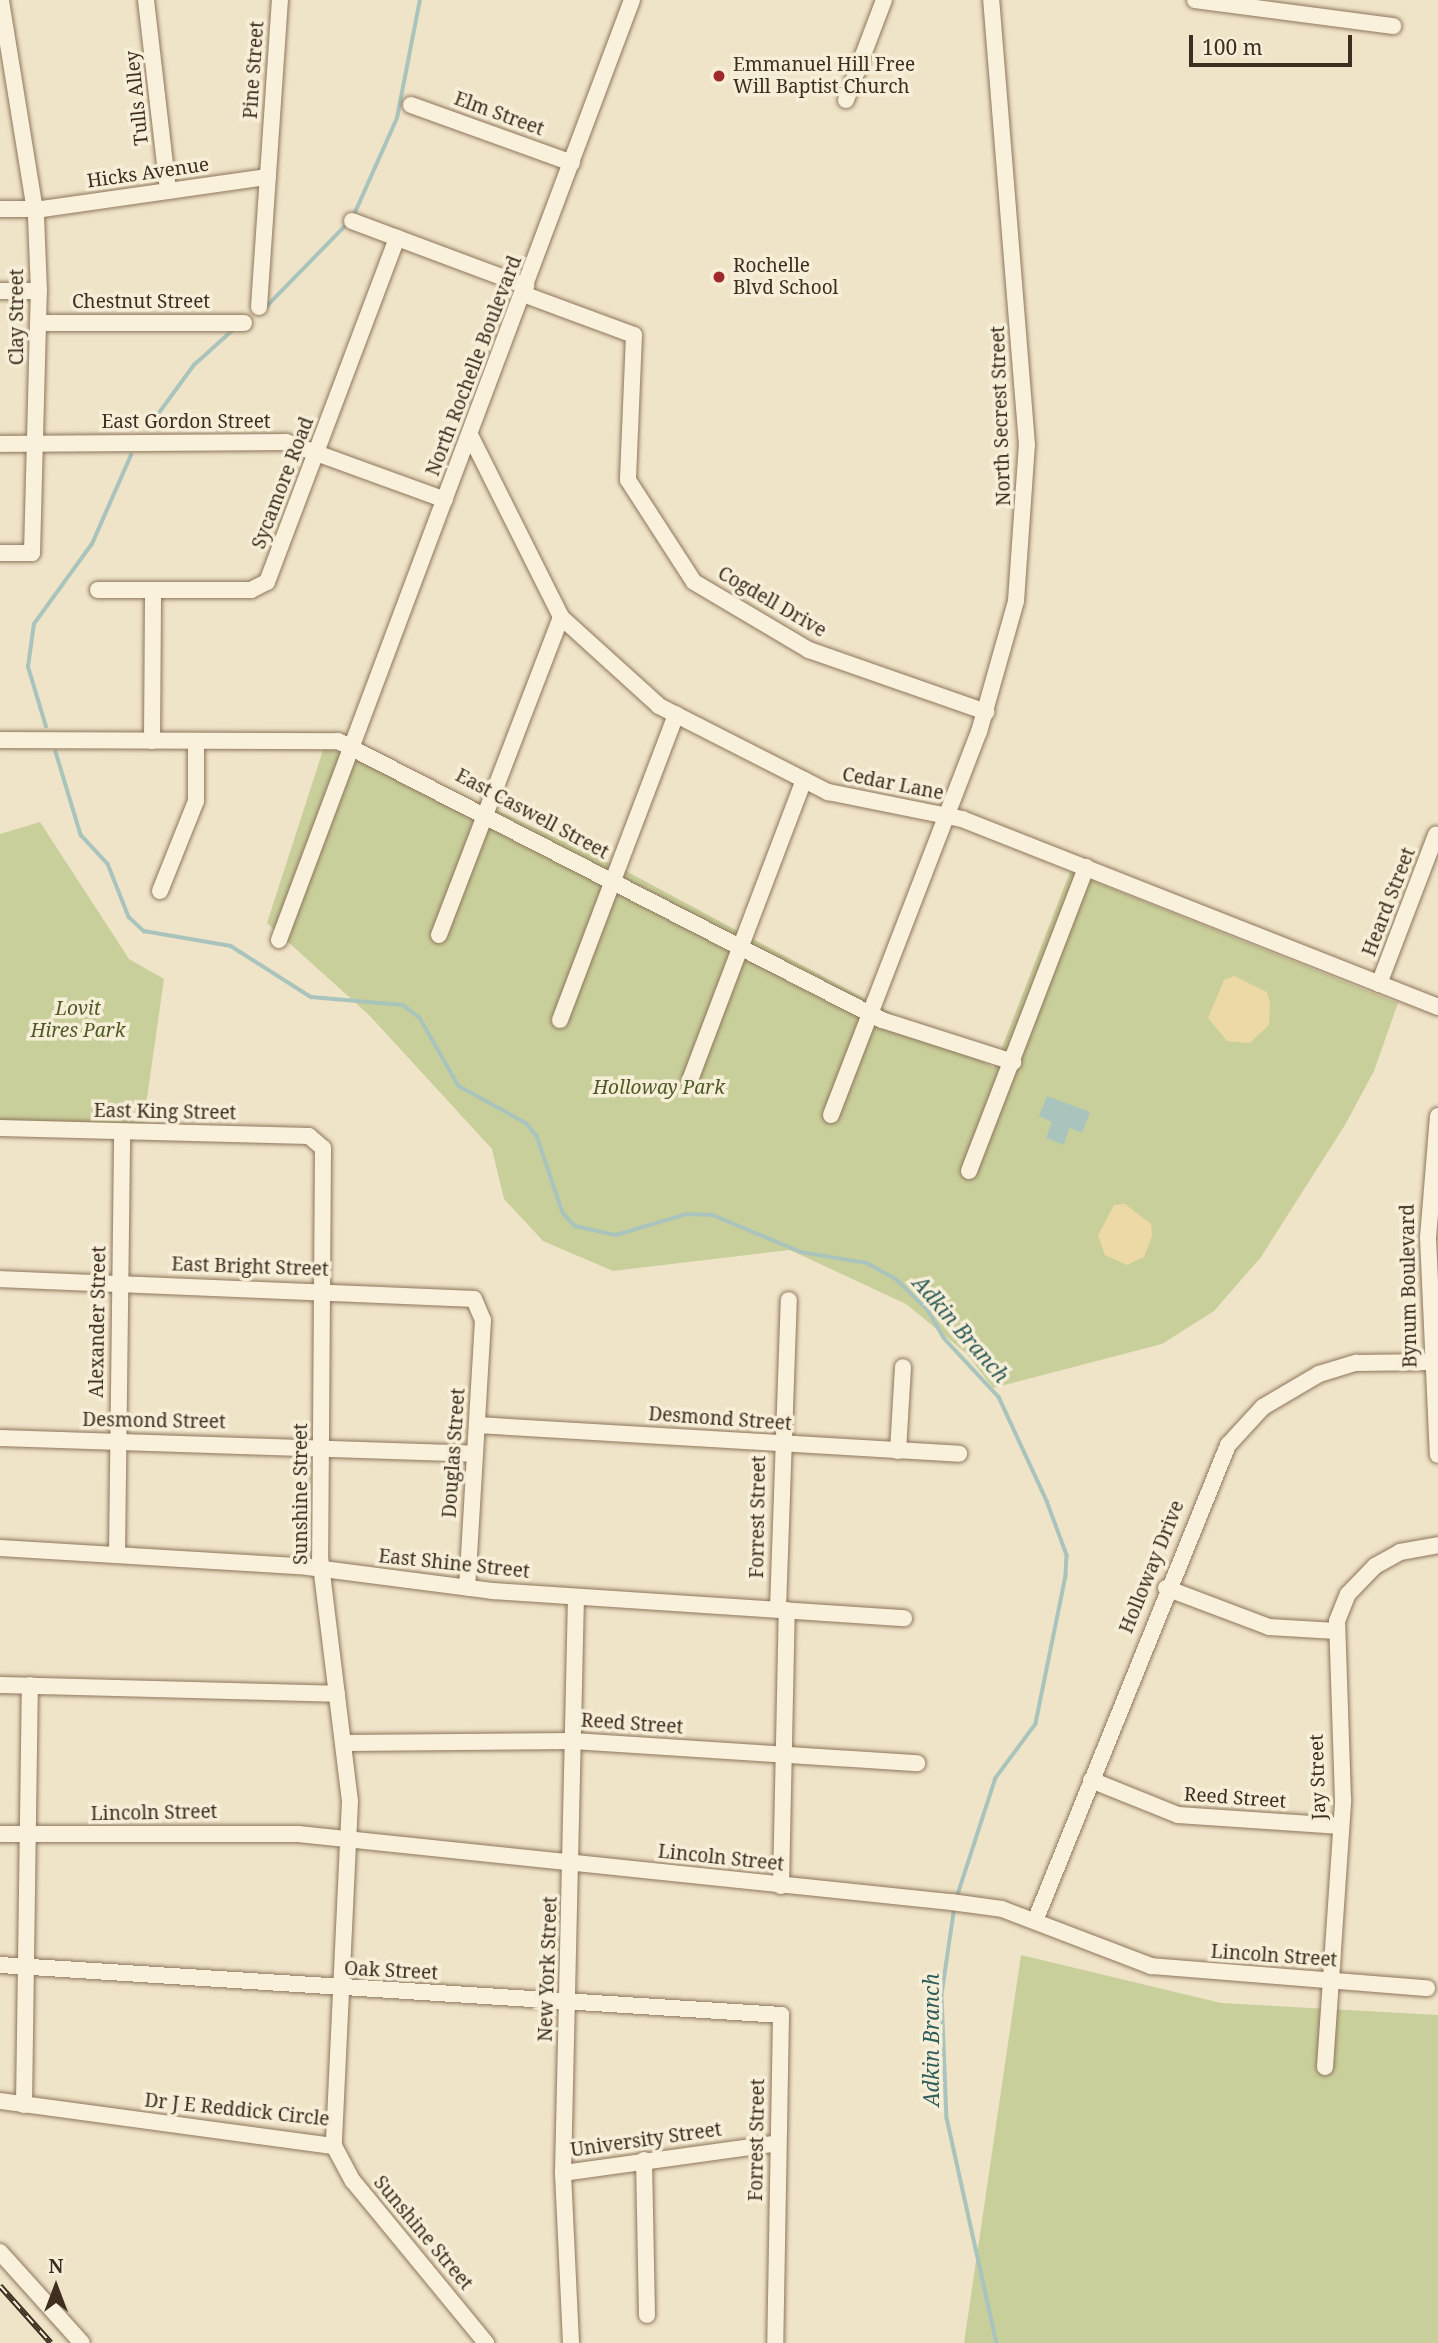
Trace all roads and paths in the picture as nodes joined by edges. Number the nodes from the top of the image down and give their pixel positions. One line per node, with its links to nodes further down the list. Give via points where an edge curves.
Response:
1 (1, 0): 15 (street, Clay Street)
2 (146, 0): 13 (street, Tulls Alley)
3 (280, 0): 12 (street, Pine Street)
4 (632, 0): 11 (street, North Rochelle Boulevard)
5 (884, 0): 9 (street)
6 (990, 0): 33 (street, North Secrest Street, via 1027,501 1017,601)
7 (1195, 0): 8 (street)
8 (1392, 26)
9 (846, 100)
10 (411, 105): 11 (street, Elm Street)
11 (572, 163): 18 (street, North Rochelle Boulevard)
12 (268, 177): 13 (street, Hicks Avenue); 21 (street)
13 (168, 191): 15 (street, Hicks Avenue)
14 (0, 209): 15 (street, Hicks Avenue)
15 (35, 209): 20 (street, Clay Street)
16 (352, 221): 17 (street)
17 (397, 238): 18 (street); 27 (street, Sycamore Road)
18 (525, 290): 24 (street, North Rochelle Boulevard); 33 (street, Cogdell Drive, via 635,335 628,480 694,582 808,650)
19 (0, 291): 20 (street)
20 (39, 292): 22 (street, Clay Street)
21 (259, 307)
22 (39, 323): 23 (street, Chestnut Street); 26 (street, Clay Street)
23 (244, 323)
24 (470, 436): 28 (street, North Rochelle Boulevard); 32 (street, Cedar Lane)
25 (0, 444): 26 (street, East Gordon Street)
26 (38, 444): 27 (street, East Gordon Street, via 286,442); 29 (street, Clay Street, via 32,553)
27 (317, 453): 28 (street, East Gordon Street); 31 (street, Sycamore Road, via 267,582 251,590)
28 (445, 500): 38 (street, North Rochelle Boulevard)
29 (0, 553)
30 (98, 590): 31 (street, Sycamore Road)
31 (153, 592): 36 (street)
32 (561, 617): 34 (street, Cedar Lane); 40 (street)
33 (986, 712): 41 (street, North Secrest Street)
34 (676, 714): 39 (street, Cedar Lane); 44 (street)
35 (0, 740): 36 (street, East Caswell Street)
36 (152, 741): 37 (street, East Caswell Street)
37 (196, 741): 38 (street, East Caswell Street); 45 (street, via 196,801)
38 (352, 746): 40 (street, East Caswell Street); 47 (street, North Rochelle Boulevard)
39 (804, 780): 41 (street, Cedar Lane, via 828,792); 48 (street)
40 (485, 813): 44 (street, East Caswell Street); 46 (street)
41 (947, 816): 43 (street, Cedar Lane); 51 (street, North Secrest Street)
42 (1436, 835): 49 (street, Heard Street)
43 (1086, 867): 49 (street, Cedar Lane); 53 (street)
44 (614, 880): 48 (street, East Caswell Street); 52 (street)
45 (160, 891)
46 (439, 934)
47 (279, 940)
48 (741, 948): 51 (street, East Caswell Street); 54 (street)
49 (1379, 984): 50 (street, Cedar Lane)
50 (1438, 1007)
51 (871, 1015): 53 (street, East Caswell Street); 55 (street, North Secrest Street)
52 (560, 1020)
53 (1013, 1062): 60 (street)
54 (690, 1080)
55 (831, 1115)
56 (1438, 1116): 66 (street, Bynum Boulevard, via 1428,1183)
57 (0, 1128): 58 (street, East King Street)
58 (122, 1132): 59 (street, East King Street, via 309,1136); 62 (street, Alexander Street)
59 (323, 1148): 63 (street, Sunshine Street)
60 (969, 1171)
61 (0, 1279): 62 (street, East Bright Street)
62 (120, 1283): 63 (street, East Bright Street); 70 (street, Alexander Street)
63 (324, 1291): 65 (street, East Bright Street, via 462,1295 474,1299); 72 (street, Sunshine Street)
64 (789, 1300): 71 (street, Forrest Street)
65 (483, 1320): 68 (street, Douglas Street)
66 (1432, 1362): 76 (street, Bynum Boulevard); 82 (street, Holloway Drive, via 1344,1366 1307,1379 1263,1407 1214,1467)
67 (903, 1367): 73 (street)
68 (477, 1425): 71 (street, Desmond Street); 74 (street, Douglas Street)
69 (0, 1438): 70 (street, Desmond Street)
70 (117, 1441): 72 (street, Desmond Street); 79 (street, Alexander Street)
71 (781, 1444): 73 (street, Desmond Street); 84 (street, Forrest Street)
72 (321, 1446): 74 (street, Desmond Street); 80 (street, Sunshine Street)
73 (898, 1451): 75 (street, Desmond Street)
74 (475, 1454): 81 (street, Douglas Street)
75 (959, 1454)
76 (1438, 1455)
77 (1438, 1545): 86 (street, Jay Street, via 1400,1552 1367,1572 1343,1603)
78 (0, 1548): 79 (street, East Shine Street)
79 (117, 1555): 80 (street, East Shine Street)
80 (322, 1569): 81 (street, East Shine Street); 89 (street, Sunshine Street)
81 (467, 1588): 83 (street, East Shine Street)
82 (1166, 1588): 86 (street, via 1269,1627); 94 (street, Holloway Drive)
83 (576, 1597): 84 (street, East Shine Street); 90 (street, New York Street)
84 (783, 1610): 85 (street, East Shine Street); 92 (street, Forrest Street)
85 (904, 1618)
86 (1336, 1631): 95 (street, Jay Street)
87 (0, 1685): 88 (street)
88 (30, 1685): 89 (street); 97 (street)
89 (337, 1694): 91 (street, Sunshine Street)
90 (573, 1741): 91 (street, Reed Street); 92 (street, Reed Street); 99 (street, New York Street)
91 (344, 1743): 98 (street, Sunshine Street)
92 (783, 1754): 93 (street, Reed Street); 100 (street, Forrest Street)
93 (917, 1763)
94 (1091, 1780): 95 (street, Reed Street, via 1178,1815); 101 (street, Holloway Drive)
95 (1341, 1826): 104 (street, Jay Street)
96 (0, 1834): 97 (street, Lincoln Street)
97 (27, 1835): 98 (street, Lincoln Street); 103 (street)
98 (350, 1838): 99 (street, Lincoln Street); 106 (street, Dr J E Reddick Circle)
99 (572, 1863): 100 (street, Lincoln Street); 107 (street, New York Street)
100 (781, 1886): 101 (street, Lincoln Street, via 957,1903)
101 (1035, 1921): 104 (street, Lincoln Street, via 1151,1966)
102 (0, 1965): 103 (street, Oak Street)
103 (27, 1966): 106 (street, Oak Street); 111 (street)
104 (1331, 1981): 105 (street, Lincoln Street); 109 (street, Jay Street)
105 (1427, 1988)
106 (344, 1989): 107 (street, Oak Street); 113 (street, Dr J E Reddick Circle)
107 (570, 2001): 108 (street, Oak Street); 115 (street, New York Street)
108 (781, 2015): 112 (street, Forrest Street)
109 (1325, 2067)
110 (0, 2101): 111 (street, Dr J E Reddick Circle)
111 (24, 2105): 113 (street, Dr J E Reddick Circle)
112 (778, 2143): 114 (street, University Street); 121 (street, Forrest Street)
113 (334, 2146): 119 (street, Sunshine Street, via 352,2181)
114 (644, 2160): 115 (street, University Street); 117 (street)
115 (563, 2173): 120 (street, New York Street)
116 (0, 2252): 118 (street)
117 (646, 2315)
118 (82, 2343)
119 (486, 2343)
120 (571, 2343)
121 (775, 2343)

